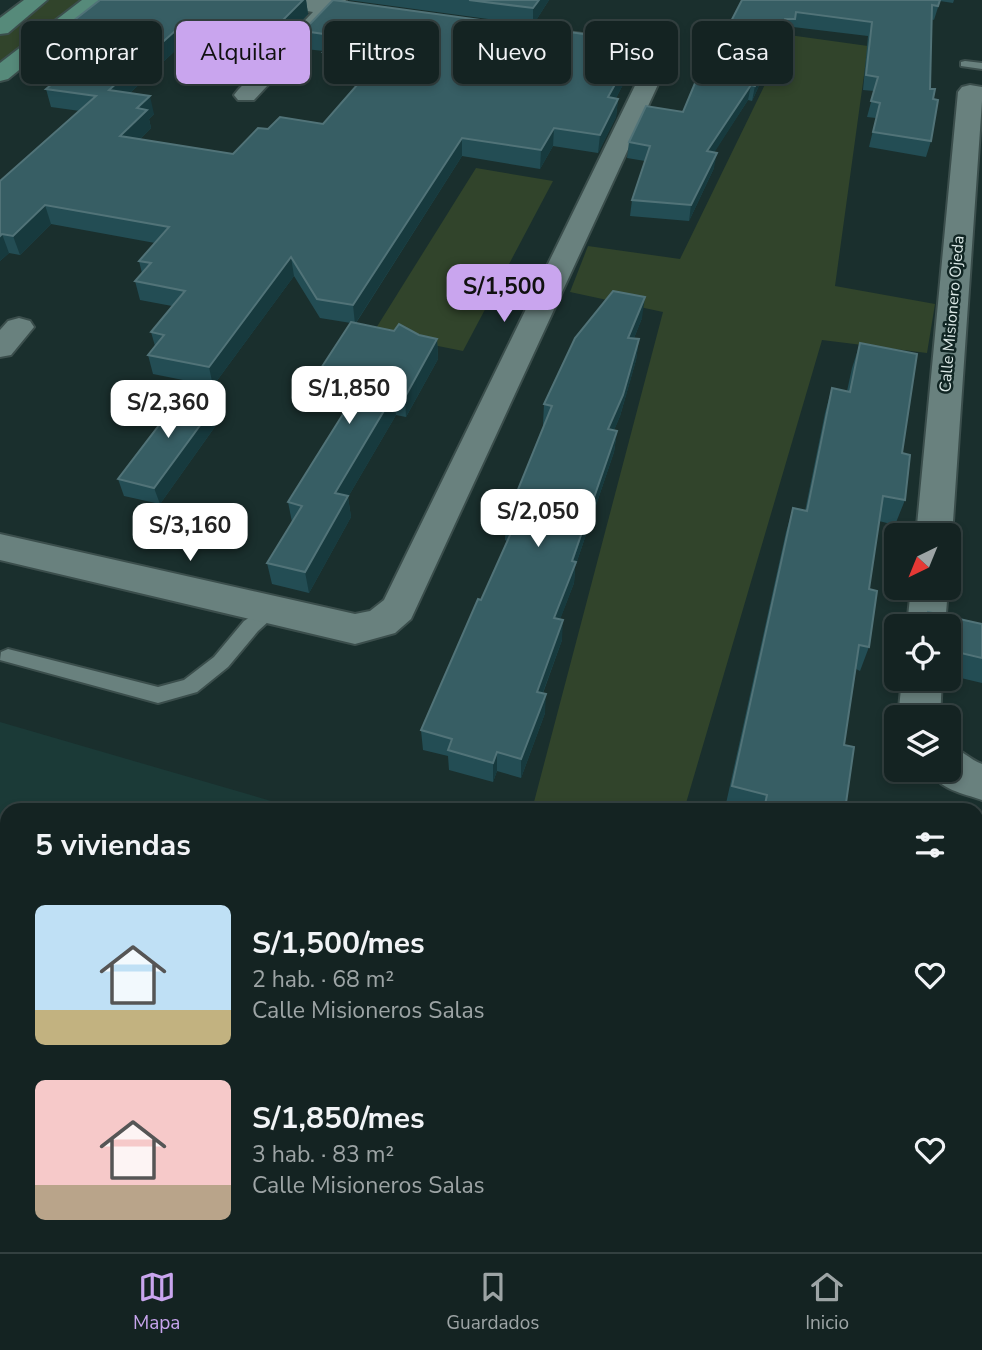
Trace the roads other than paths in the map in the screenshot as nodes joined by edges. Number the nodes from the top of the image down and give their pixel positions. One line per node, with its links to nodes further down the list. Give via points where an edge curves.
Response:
1 (37, 0): 6 (main road)
2 (95, 0): 8 (main road)
3 (273, 0): 4 (street)
4 (333, 4): 5 (street); 10 (street)
5 (398, 17)
6 (0, 28)
7 (571, 40): 13 (street, via 662,52 398,609 381,623 355,629)
8 (0, 74)
9 (975, 79): 11 (street, Calle Misionero Ojeda)
10 (246, 95)
11 (935, 523)
12 (0, 547): 13 (street)
13 (270, 611): 14 (lane, via 221,662 190,686 158,695)
14 (8, 657)
15 (961, 774): 16 (street)
16 (982, 782)

